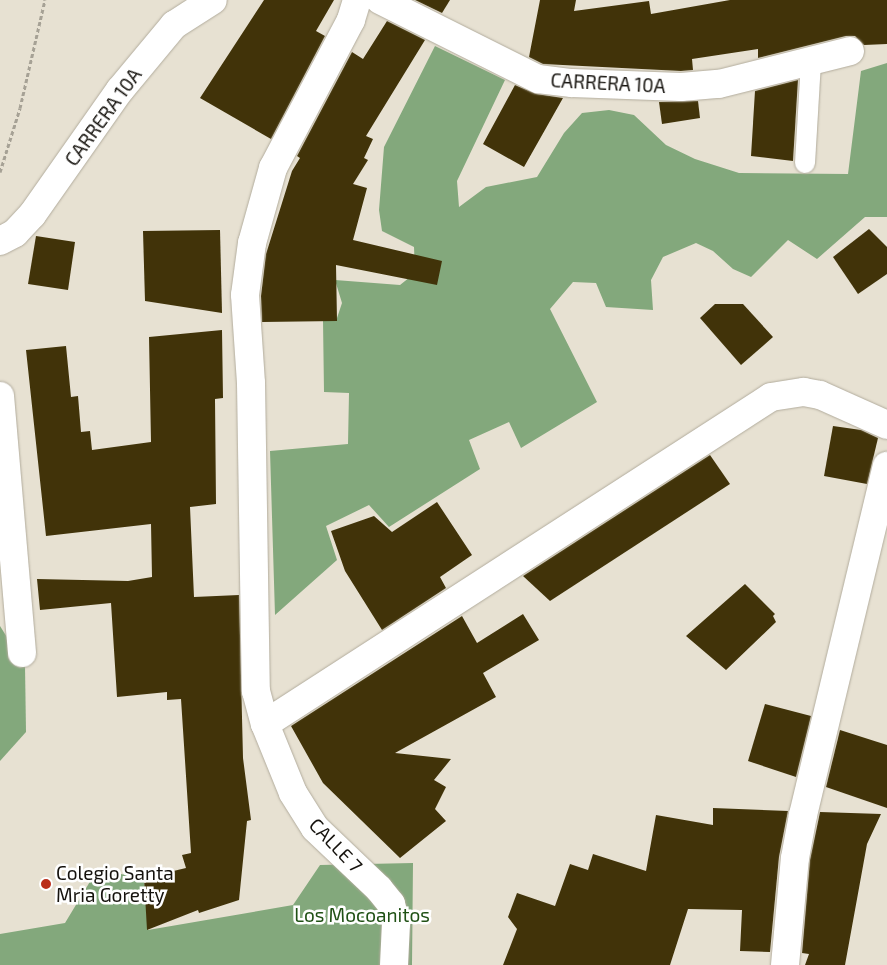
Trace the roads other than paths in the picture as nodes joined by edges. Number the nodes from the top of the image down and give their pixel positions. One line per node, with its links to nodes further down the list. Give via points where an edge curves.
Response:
1 (214, 0): 7 (street, CARRERA 10A, via 174,25 120,90 32,215 15,233)
2 (357, 0): 12 (street, CALLE 7, via 351,20 273,168 252,243 245,295 251,383 256,691)
3 (380, 0): 5 (street, CARRERA 10A, via 538,79 681,87 719,84)
4 (850, 51): 5 (street, CARRERA 10A)
5 (811, 61): 6 (lane)
6 (805, 162)
7 (0, 241)
8 (0, 396): 11 (street)
9 (886, 428): 12 (street, via 820,395 804,392 771,397)
10 (887, 466): 14 (street, via 803,815 795,858)
11 (22, 653)
12 (265, 724): 13 (street, CALLE 7, via 293,793 315,828 391,904 396,923)
13 (394, 965)
14 (786, 965)

